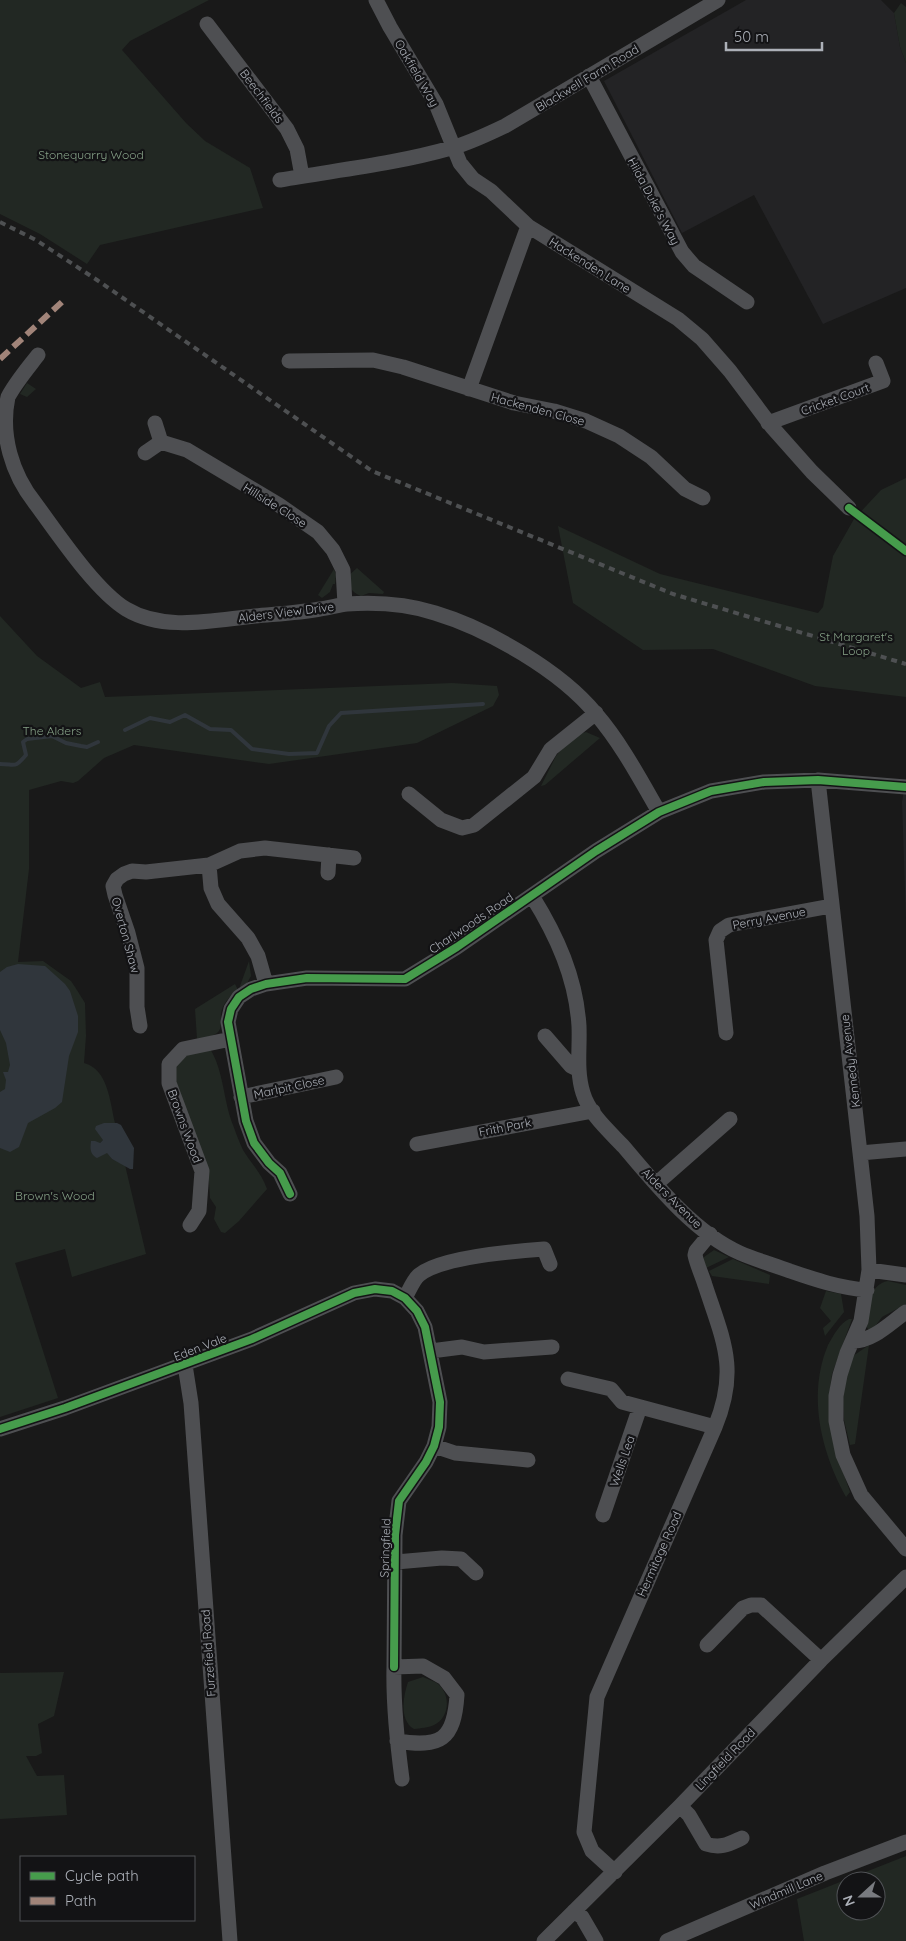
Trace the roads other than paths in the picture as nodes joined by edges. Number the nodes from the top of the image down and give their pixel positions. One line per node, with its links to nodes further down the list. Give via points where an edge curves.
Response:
1 (376, 0): 5 (street, Oakfield Way, via 436,104)
2 (718, 0): 4 (street, Blackwell Farm Road)
3 (207, 24): 6 (street, Beechfields, via 287,129)
4 (589, 76): 5 (street, Blackwell Farm Road, via 505,126); 9 (street, Hilda Duke's Way, via 682,252 694,266)
5 (452, 148): 6 (street, via 391,162); 8 (street, Hackenden Lane, via 473,178)
6 (302, 176): 7 (street)
7 (280, 180)
8 (528, 226): 13 (street); 15 (street, Hackenden Lane, via 678,319 730,371)
9 (747, 302)
10 (289, 360): 13 (street, Hackenden Close, via 311,367 373,360)
11 (37, 363): 20 (street, Alders View Drive, via 7,398 0,426 6,459 16,480 114,601 139,616 186,623 319,610)
12 (876, 363): 15 (street, Cricket Court, via 883,382)
13 (469, 389): 18 (street, Hackenden Close, via 514,404 586,421 619,436 651,458 685,489)
14 (155, 423): 16 (street)
15 (768, 423): 19 (street, Hackenden Lane)
16 (161, 442): 17 (street); 20 (street, Hillside Close, via 187,450 318,532 333,550 343,570)
17 (145, 453)
18 (704, 498)
19 (849, 508)
20 (345, 604): 21 (street, Alders View Drive, via 405,606 436,613 468,626 514,649 558,677)
21 (596, 713): 24 (street, via 551,749 534,777 474,825 462,828 442,820); 25 (street, Alders View Drive)
22 (818, 780): 23 (street, Charlwoods Road); 25 (street, Charlwoods Road, via 764,782 711,791); 31 (street, Kennedy Avenue)
23 (906, 787)
24 (409, 794)
25 (659, 812): 30 (street, Charlwoods Road)
26 (329, 855): 27 (street, Overton Shaw); 28 (street, Overton Shaw, via 265,848 240,851); 29 (street)
27 (354, 858)
28 (209, 865): 32 (street, via 211,888 218,904 248,938 258,956); 33 (street, Overton Shaw, via 132,871 117,879 113,886 137,968)
29 (328, 874)
30 (532, 896): 32 (street, Charlwoods Road, via 405,979 307,978); 37 (street, Alders Avenue, via 556,937 575,996)
31 (831, 906): 34 (street, Perry Avenue, via 729,925 720,931 716,940); 44 (street, Kennedy Avenue)
32 (266, 984): 36 (street, Charlwoods Road, via 239,997 231,1008 228,1022)
33 (140, 1026)
34 (726, 1033)
35 (545, 1036): 37 (street, via 571,1066)
36 (231, 1039): 39 (street, Charlwoods Road); 47 (street, Browns Wood, via 183,1050 170,1064 169,1083 202,1171 199,1211)
37 (579, 1070): 40 (street, Alders Avenue, via 583,1094)
38 (336, 1077): 39 (street, Marlpit Close)
39 (241, 1097): 46 (street, Charlwoods Road, via 254,1143 280,1173)
40 (593, 1111): 42 (street, Frith Park); 45 (street, Alders Avenue)
41 (730, 1118): 45 (street)
42 (417, 1144)
43 (906, 1149): 44 (street)
44 (860, 1153): 50 (street, Kennedy Avenue)
45 (656, 1184): 48 (street, Alders Avenue)
46 (290, 1194)
47 (190, 1225)
48 (710, 1234): 52 (street, Alders Avenue, via 740,1253 843,1288); 61 (street, Hermitage Road, via 695,1256 725,1347 726,1393)
49 (550, 1264): 53 (street, via 544,1249 510,1251 438,1264 418,1275)
50 (869, 1270): 51 (street); 52 (street, Kennedy Avenue)
51 (906, 1275)
52 (867, 1290): 55 (street, Kennedy Avenue, via 862,1321)
53 (405, 1298): 57 (street, Springfield, via 425,1327); 58 (street, Eden Vale, via 392,1291 375,1289 354,1293)
54 (906, 1312): 55 (street, via 872,1336)
55 (854, 1341): 66 (street, Kennedy Avenue, via 847,1353 836,1396 836,1421 843,1455 861,1495)
56 (552, 1347): 57 (street, via 484,1352 462,1347)
57 (431, 1351): 63 (street, Springfield, via 440,1402)
58 (185, 1365): 62 (street, Eden Vale); 80 (street, Furzefield Road, via 191,1403)
59 (568, 1379): 60 (street, via 611,1389 622,1402)
60 (640, 1407): 61 (street); 65 (street, Wells Lea)
61 (715, 1427): 78 (street, Hermitage Road, via 597,1697 584,1832 592,1851)
62 (0, 1429)
63 (434, 1446): 64 (street, via 455,1453); 67 (street, Springfield, via 399,1502)
64 (528, 1460)
65 (603, 1515)
66 (906, 1549)
67 (396, 1562): 68 (street, via 461,1559); 72 (street, Springfield)
68 (476, 1573)
69 (906, 1577): 71 (street, Lingfield Road)
70 (707, 1645): 71 (street, via 743,1608 761,1605)
71 (821, 1660): 75 (street, Lingfield Road)
72 (394, 1667): 73 (street, Springfield); 73 (street, via 423,1666 444,1678 457,1695 455,1717 449,1732 436,1741 418,1744)
73 (397, 1741): 74 (street, Springfield)
74 (402, 1779)
75 (680, 1806): 76 (street, via 706,1844 725,1846); 78 (street, Lingfield Road)
76 (742, 1838)
77 (906, 1842): 83 (street, Windmill Lane)
78 (615, 1872): 79 (street, Lingfield Road)
79 (574, 1910): 81 (street, Lingfield Road); 82 (street)
80 (230, 1941)
81 (544, 1941)
82 (596, 1941)
83 (667, 1941)

